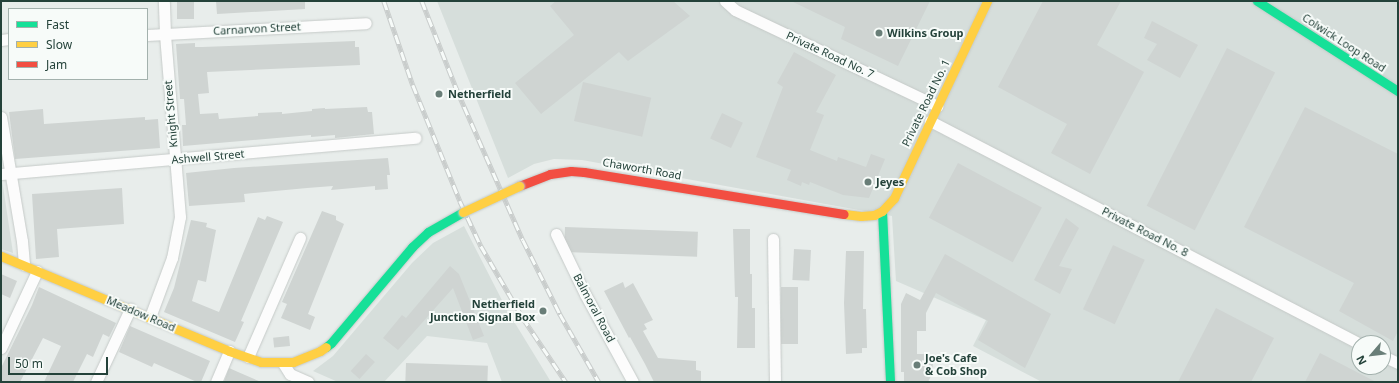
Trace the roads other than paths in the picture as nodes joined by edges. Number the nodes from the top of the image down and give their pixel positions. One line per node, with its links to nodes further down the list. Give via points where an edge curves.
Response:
1 (164, 1): 6 (street, Knight Street)
2 (725, 1): 9 (street, Private Road No. 7, via 735,10)
3 (987, 1): 9 (street, Private Road No. 1)
4 (1257, 1): 8 (street, Colwick Loop Road)
5 (366, 23): 6 (street, Carnarvon Street)
6 (164, 34): 7 (street, Carnarvon Street); 13 (street, Knight Street)
7 (148, 35)
8 (1398, 91)
9 (937, 106): 11 (street, Private Road No. 1)
10 (1, 117): 14 (street)
11 (930, 121): 15 (street, Private Road No. 1, via 894,198); 24 (street, Private Road No. 8)
12 (414, 138): 13 (street, Ashwell Street)
13 (174, 160): 14 (street, Ashwell Street); 23 (street, Knight Street, via 180,217 178,238)
14 (6, 174): 20 (street, via 22,241)
15 (882, 211): 28 (street, Chaworth Road, bridge, via 874,215 861,216 584,172 559,172 536,179 463,212 428,232 412,247 331,343 320,351); 34 (street)
16 (556, 234): 32 (street, Balmoral Road, via 585,294)
17 (300, 238): 27 (street)
18 (772, 239): 33 (street)
19 (1, 256): 20 (street, Meadow Road)
20 (24, 265): 21 (street, Meadow Road)
21 (37, 271): 22 (street, Meadow Road); 25 (street)
22 (130, 309): 23 (street, Meadow Road); 29 (street)
23 (150, 317): 26 (street, Meadow Road)
24 (1351, 339)
25 (1, 348)
26 (229, 351): 27 (street, Meadow Road); 30 (street)
27 (248, 357): 28 (street, Meadow Road, via 262,362)
28 (288, 362): 31 (street, via 290,374)
29 (96, 382)
30 (216, 382)
31 (308, 382)
32 (634, 382)
33 (775, 382)
34 (890, 382)

